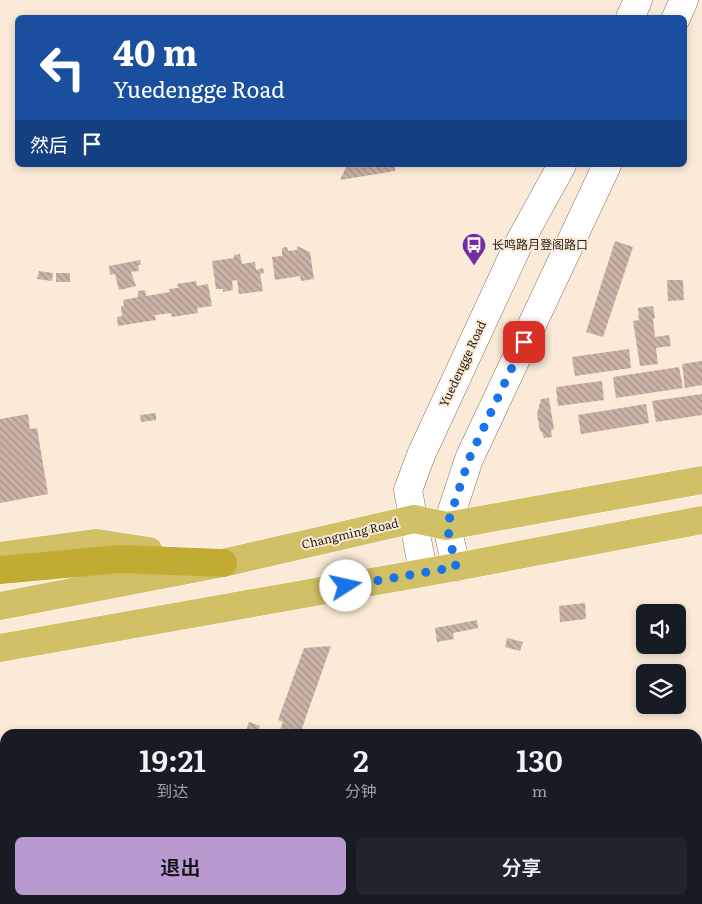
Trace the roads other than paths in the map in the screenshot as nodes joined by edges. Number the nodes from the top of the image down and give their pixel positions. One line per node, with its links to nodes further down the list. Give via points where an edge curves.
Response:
1 (638, 0): 3 (main road)
2 (684, 0): 4 (main road)
3 (631, 15)
4 (677, 15)
5 (561, 167): 8 (main road, Yuedengge Road, via 519,243 421,455 408,490)
6 (606, 167): 10 (main road, via 469,459)
7 (702, 480): 10 (main road, Changming Road)
8 (414, 520): 10 (main road, Changming Road); 12 (main road, Changming Road); 15 (main road, Yuedengge Road)
9 (702, 520): 13 (main road)
10 (447, 526): 13 (main road)
11 (0, 556): 12 (main road, via 96,543)
12 (222, 563): 14 (highway, via 120,558); 16 (main road, Changming Road)
13 (456, 567): 15 (main road)
14 (0, 570)
15 (423, 572): 17 (main road)
16 (0, 606)
17 (0, 648)

